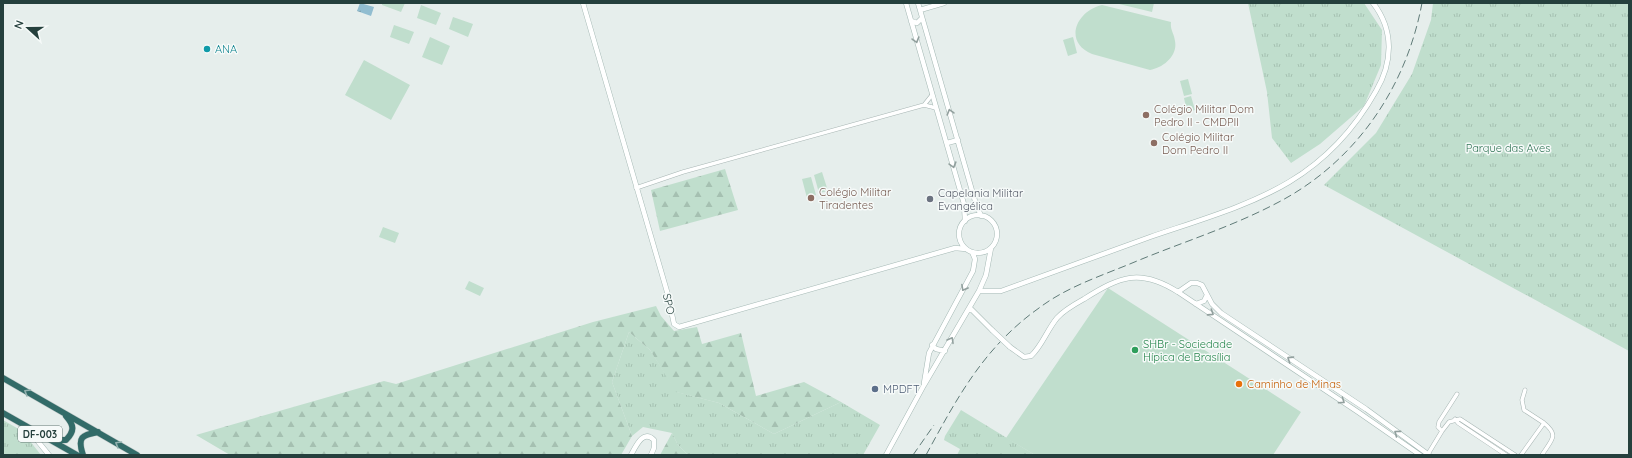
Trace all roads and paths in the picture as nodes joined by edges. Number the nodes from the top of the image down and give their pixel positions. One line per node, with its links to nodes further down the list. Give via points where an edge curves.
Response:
1 (583, 3): 14 (street, SPO)
2 (906, 3): 8 (street)
3 (918, 3): 6 (street)
4 (944, 3): 6 (street)
5 (1373, 3): 23 (street, via 1387,29 1389,41 1383,78 1352,129 1309,170 1267,195 1228,210 1001,291)
6 (920, 10): 7 (street)
7 (922, 18): 8 (street, via 917,23); 12 (street, one-way to 7)
8 (911, 21): 9 (street, one-way to 9)
9 (932, 94): 10 (street); 11 (street)
10 (924, 105): 11 (street); 14 (street, via 683,172)
11 (936, 108): 13 (street)
12 (958, 140): 13 (street); 15 (street)
13 (946, 143): 16 (street, one-way to 16, via 964,204)
14 (636, 188): 18 (street, SPO, via 668,295 674,324 679,327)
15 (981, 216): 16 (street); 19 (street, via 990,220 996,228 996,238)
16 (965, 220): 17 (street, via 960,230)
17 (960, 241): 18 (street); 20 (street)
18 (955, 248): 20 (street, SPO)
19 (991, 248): 21 (street, via 982,253); 23 (street, via 986,275)
20 (966, 249): 21 (street)
21 (972, 252): 29 (street, one-way to 29, via 975,259 973,271)
22 (1186, 286): 24 (street); 25 (street, via 1198,283 1204,287); 26 (street)
23 (979, 291): 28 (street)
24 (1178, 292): 26 (street); 28 (street, bridge, via 1163,282 1145,277 1113,283 1099,289 1060,315 1031,356 1024,357 1010,347)
25 (1207, 294): 27 (street, via 1204,300); 43 (street, one-way to 25, via 1366,409 1221,313)
26 (1188, 298): 27 (street)
27 (1196, 304): 51 (street, one-way to 51)
28 (970, 308): 30 (street, one-way to 28)
29 (932, 345): 30 (street); 32 (street)
30 (945, 352): 32 (street)
31 (3, 378): 35 (highway, DF-003, one-way to 31)
32 (924, 385): 50 (street)
33 (1525, 390): 38 (street, via 1522,400 1524,410)
34 (1457, 394): 40 (street, via 1439,422 1438,427)
35 (62, 412): 41 (highway, DF-003); 42 (highway, via 72,423 72,433 66,440)
36 (3, 413): 39 (highway, DF-003)
37 (1455, 419): 40 (street); 52 (street, via 1458,424); 53 (street, via 1460,419)
38 (1544, 422): 54 (street); 55 (street, via 1552,430 1553,435)
39 (25, 425): 42 (highway, DF-003); 44 (street)
40 (1442, 431): 43 (street)
41 (98, 432): 46 (highway, via 81,439 79,444); 47 (highway, DF-003, one-way to 41)
42 (50, 440): 45 (highway, DF-003)
43 (1428, 454)
44 (49, 455)
45 (77, 455)
46 (82, 455)
47 (137, 455)
48 (631, 455): 49 (street, via 640,439 648,436 655,444)
49 (651, 455)
50 (886, 455)
51 (1420, 455)
52 (1506, 455)
53 (1515, 455)
54 (1521, 455)
55 (1542, 455)

